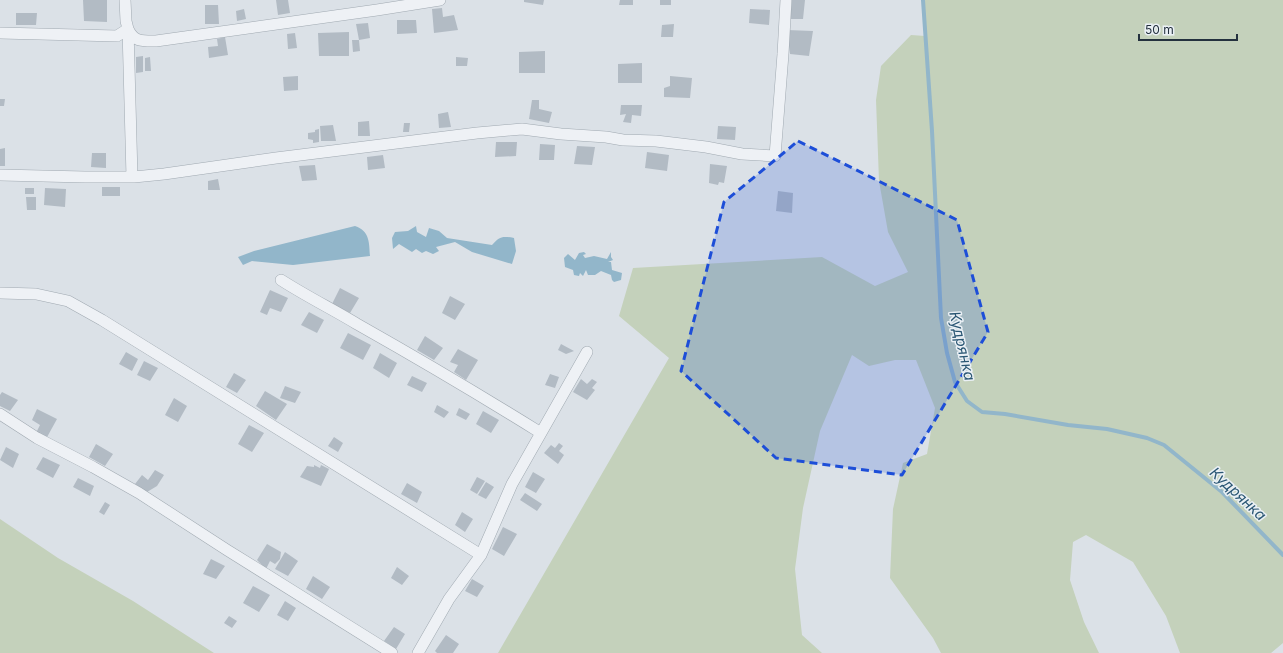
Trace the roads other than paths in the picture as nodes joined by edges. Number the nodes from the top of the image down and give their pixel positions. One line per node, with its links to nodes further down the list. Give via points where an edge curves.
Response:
1 (125, 0): 4 (street)
2 (440, 0): 4 (street, via 156,41 136,39 131,36)
3 (786, 0): 7 (street, via 775,156 742,154 656,141 522,129)
4 (128, 29): 5 (street, via 117,36); 7 (street)
5 (0, 33)
6 (0, 175): 7 (street)
7 (132, 176)
8 (281, 280): 12 (street, via 474,391)
9 (0, 293): 13 (street, via 36,294 68,301)
10 (586, 352): 12 (street)
11 (0, 414): 14 (street, via 37,438 139,493)
12 (541, 433): 13 (street, via 512,484)
13 (481, 555): 15 (street, via 449,599)
14 (392, 653)
15 (419, 653)

